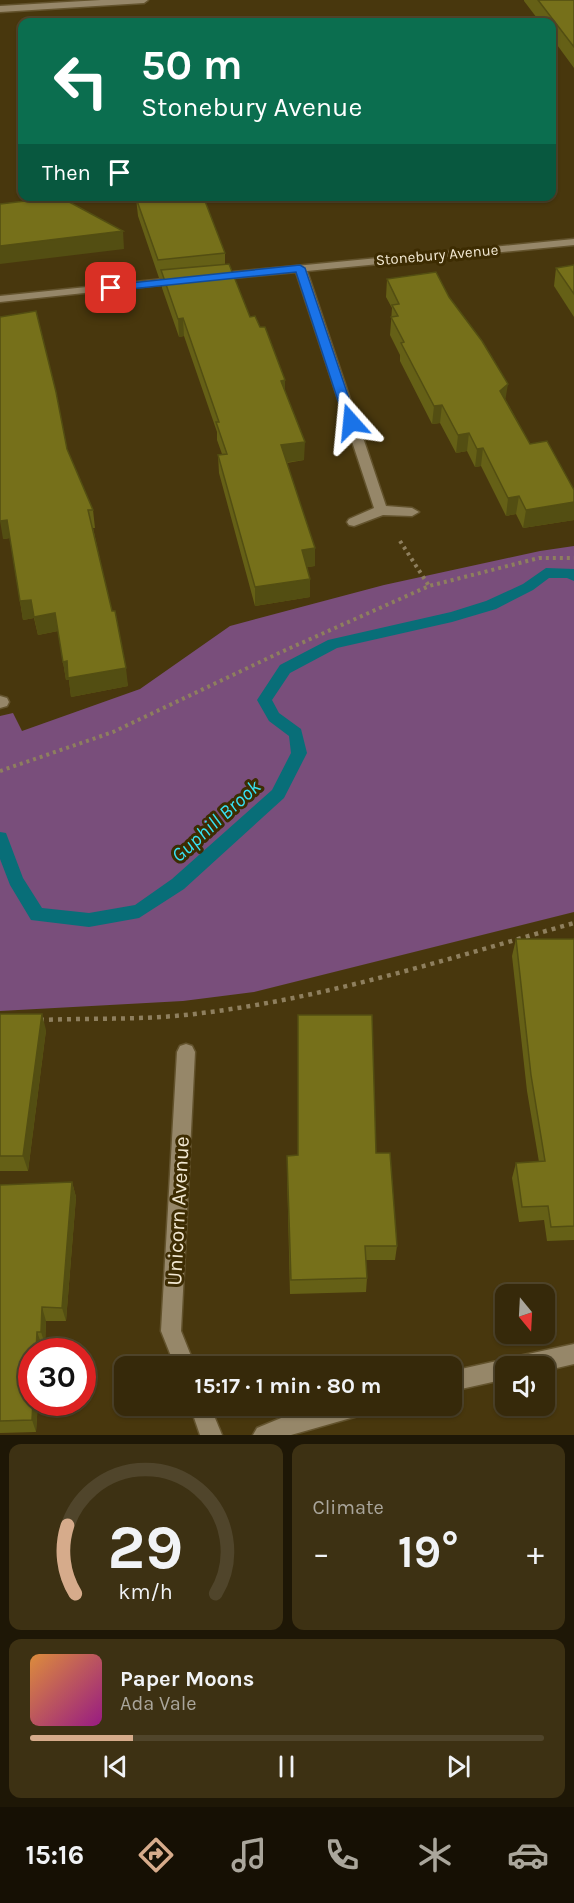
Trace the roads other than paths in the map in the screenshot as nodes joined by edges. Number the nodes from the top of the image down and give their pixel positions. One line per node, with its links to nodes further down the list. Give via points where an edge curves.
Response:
1 (144, 0): 2 (street)
2 (0, 9)
3 (574, 242): 4 (street, Stonebury Avenue)
4 (300, 268): 5 (street, Stonebury Avenue); 6 (street)
5 (0, 299)
6 (381, 510): 7 (street); 8 (street)
7 (412, 512)
8 (354, 522)
9 (186, 1052): 11 (street, Unicorn Avenue, via 171,1331)
10 (574, 1354): 12 (street)
11 (181, 1356)
12 (555, 1358)
13 (495, 1372): 14 (street)
14 (462, 1380)
15 (204, 1416): 18 (street)
16 (330, 1416): 17 (street)
17 (288, 1431): 19 (street)
18 (212, 1435)
19 (264, 1435)

